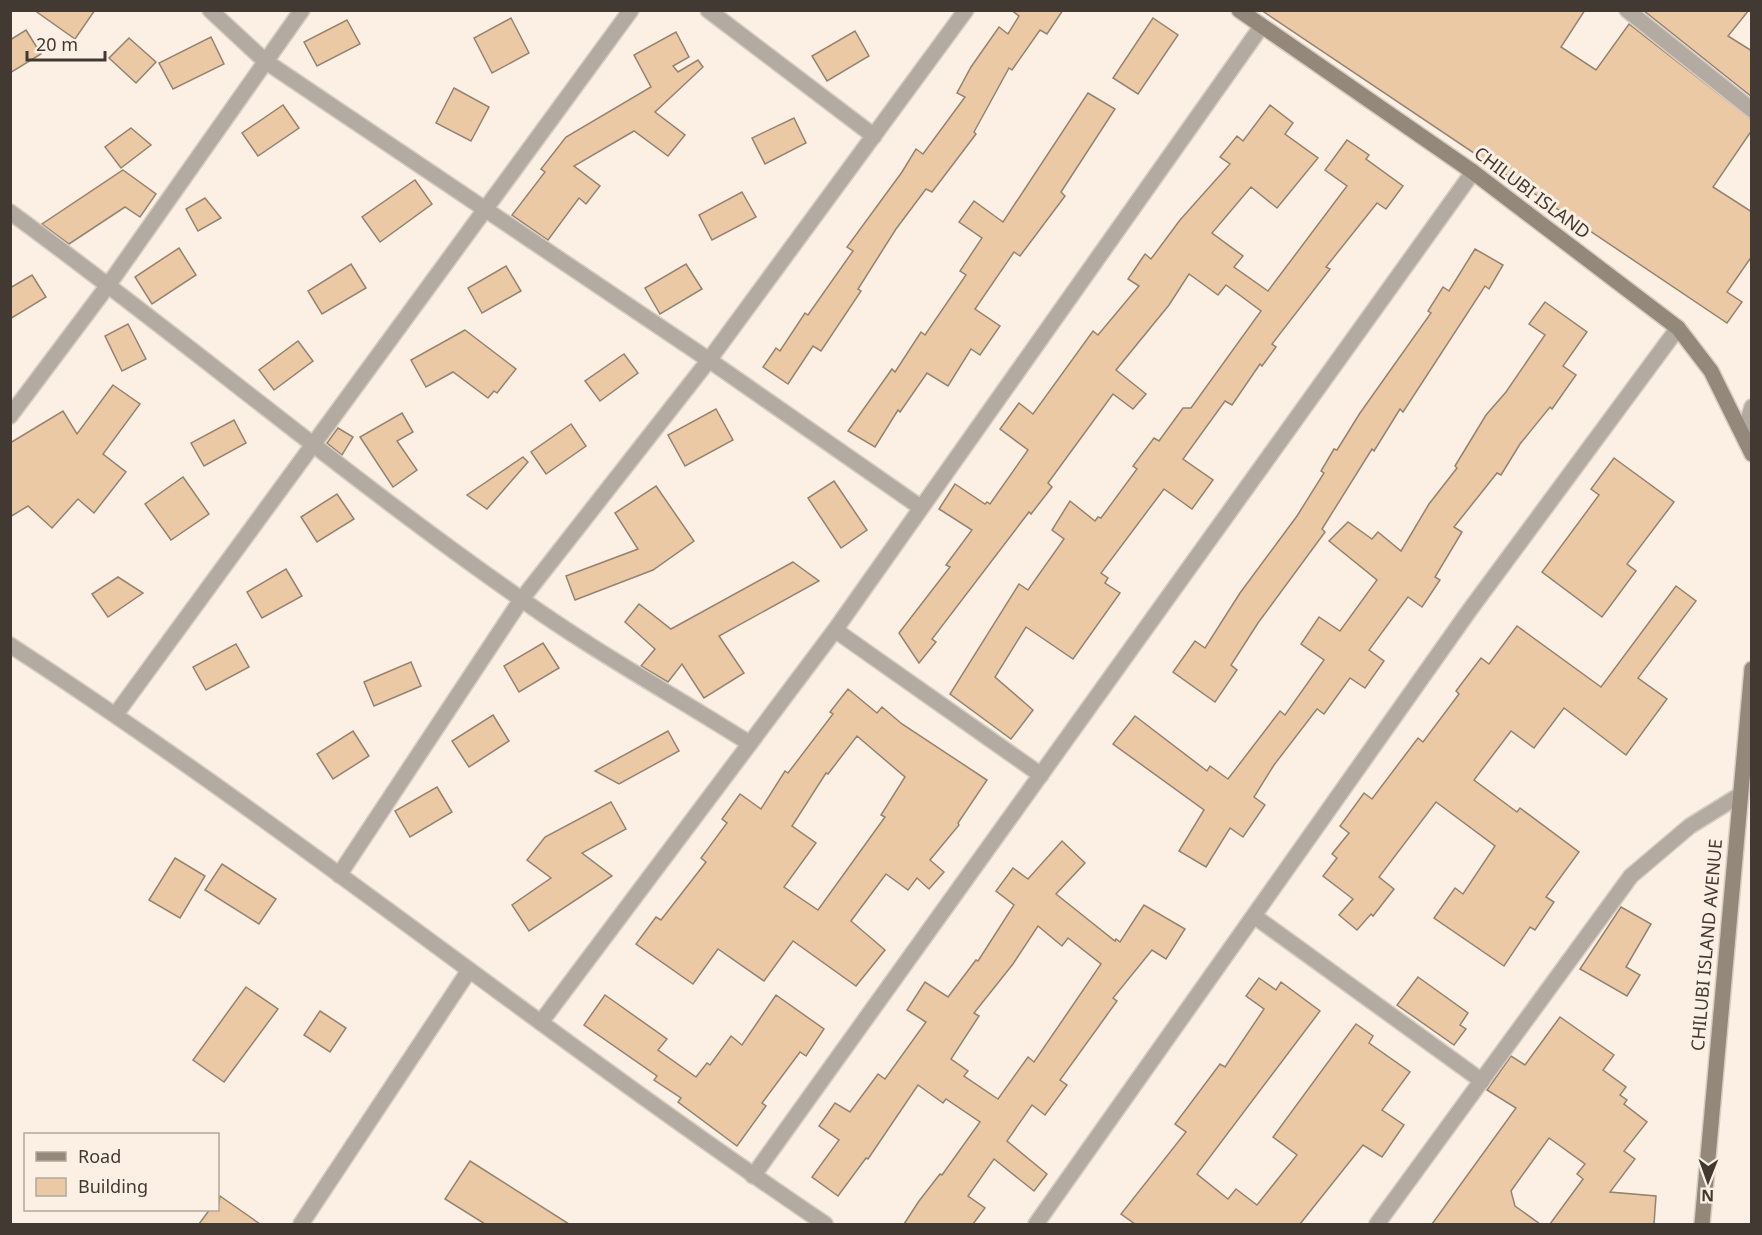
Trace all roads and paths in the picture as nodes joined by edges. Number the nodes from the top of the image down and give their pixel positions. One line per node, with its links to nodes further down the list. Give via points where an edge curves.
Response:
1 (210, 10): 9 (street)
2 (302, 10): 9 (street)
3 (631, 10): 13 (street)
4 (708, 10): 11 (street)
5 (966, 10): 11 (street)
6 (1239, 10): 8 (street, CHILUBI ISLAND)
7 (1627, 10): 10 (street)
8 (1261, 27): 12 (street, CHILUBI ISLAND); 23 (street)
9 (265, 61): 13 (street); 15 (street)
10 (1752, 110)
11 (874, 136): 17 (street)
12 (1473, 172): 16 (street, CHILUBI ISLAND); 30 (street)
13 (483, 210): 17 (street); 21 (street)
14 (10, 212): 15 (street)
15 (109, 284): 19 (street); 21 (street)
16 (1678, 328): 20 (street, CHILUBI ISLAND, via 1711,371); 33 (street, via 1469,611)
17 (709, 360): 23 (street); 24 (street)
18 (1752, 406): 20 (street)
19 (10, 417)
20 (1744, 434): 22 (street, CHILUBI ISLAND)
21 (314, 443): 24 (street); 28 (street)
22 (1752, 454)
23 (920, 507): 25 (street)
24 (522, 600): 29 (street); 32 (street)
25 (835, 630): 29 (street); 30 (street)
26 (10, 645): 28 (street)
27 (1752, 669): 31 (street, CHILUBI ISLAND AVENUE)
28 (116, 714): 32 (street)
29 (749, 743): 35 (street)
30 (1041, 776): 37 (street)
31 (1740, 795): 36 (street, via 1690,826 1631,876); 42 (street, CHILUBI ISLAND AVENUE)
32 (339, 876): 34 (street)
33 (1254, 916): 36 (street); 40 (street)
34 (468, 972): 35 (street); 38 (street)
35 (541, 1022): 37 (street)
36 (1482, 1081): 41 (street)
37 (753, 1176): 39 (street)
38 (301, 1224)
39 (825, 1224)
40 (1036, 1224)
41 (1377, 1224)
42 (1702, 1224)

